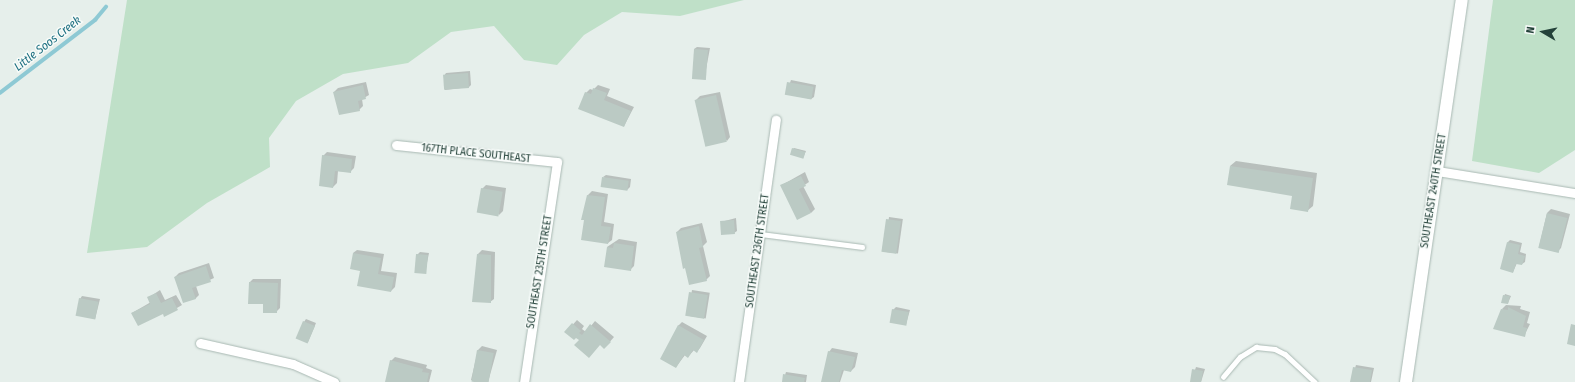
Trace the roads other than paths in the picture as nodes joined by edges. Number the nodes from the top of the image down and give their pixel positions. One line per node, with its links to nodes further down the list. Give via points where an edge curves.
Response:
1 (1462, 0): 5 (main road, SOUTHEAST 240TH STREET)
2 (776, 120): 7 (street, SOUTHEAST 236TH STREET)
3 (396, 145): 4 (street, 167TH PLACE SOUTHEAST)
4 (557, 162): 12 (street, SOUTHEAST 235TH STREET)
5 (1437, 171): 6 (street); 15 (main road, SOUTHEAST 240TH STREET)
6 (1575, 193)
7 (761, 234): 8 (lane); 13 (street, SOUTHEAST 236TH STREET)
8 (862, 247)
9 (200, 343): 11 (street, via 293,364)
10 (1222, 377): 14 (lane, via 1240,357 1256,347 1275,349 1286,354)
11 (334, 382)
12 (524, 382)
13 (739, 382)
14 (1315, 382)
15 (1406, 382)

